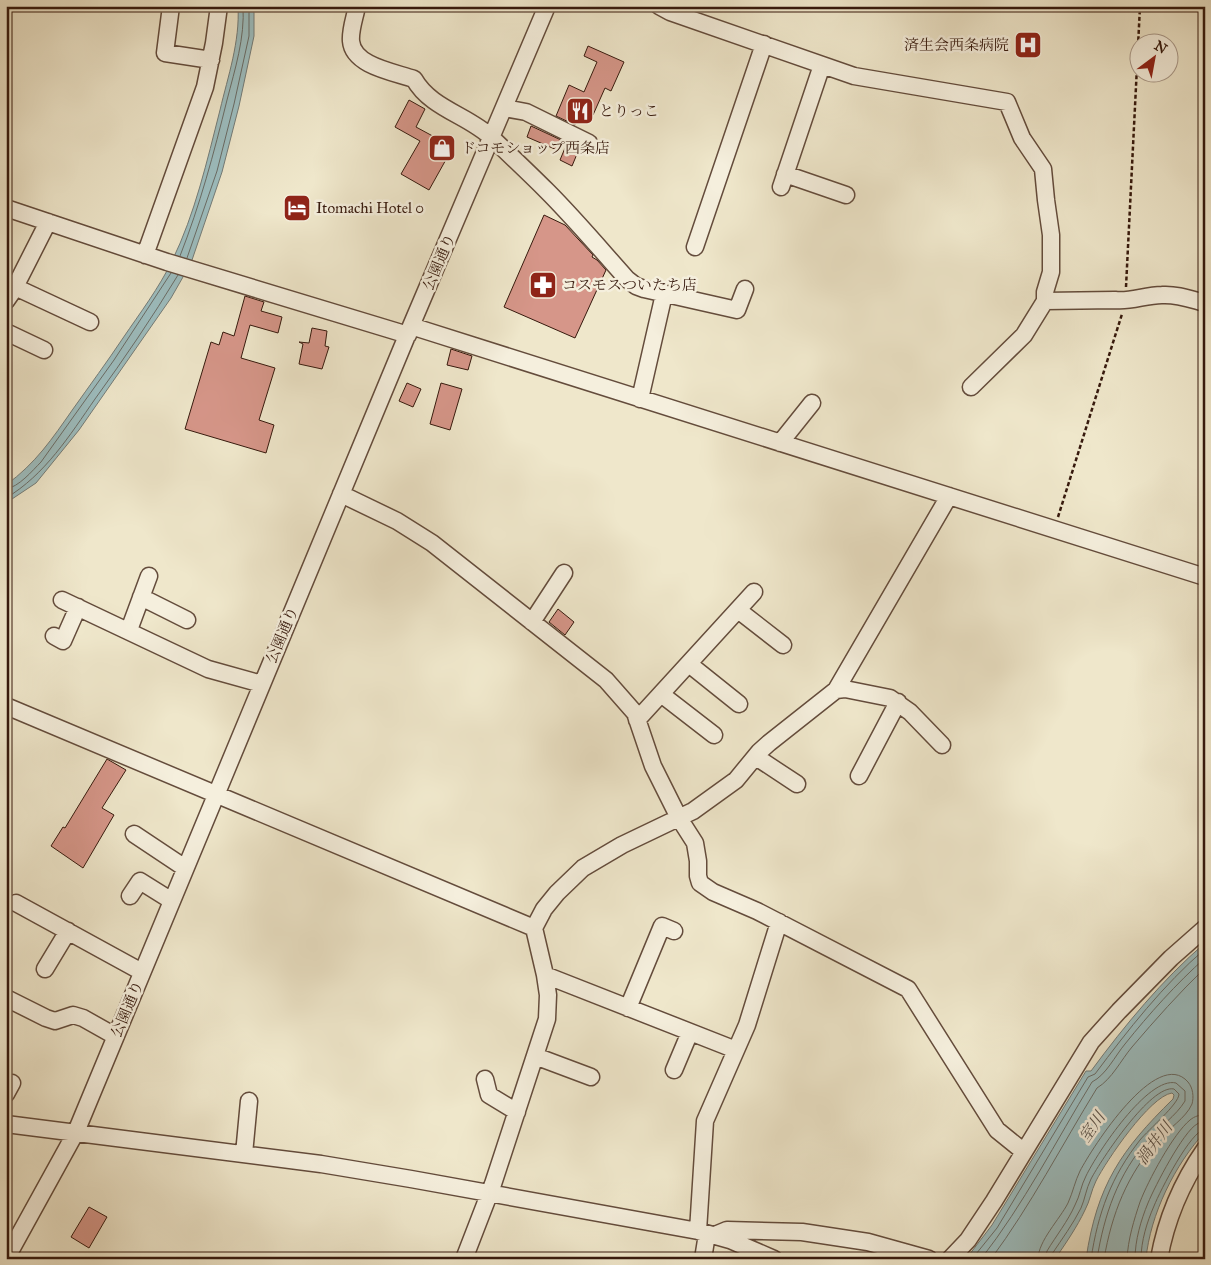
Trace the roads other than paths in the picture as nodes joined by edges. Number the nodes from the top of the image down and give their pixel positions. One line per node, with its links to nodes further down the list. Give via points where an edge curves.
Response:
1 (171, 6): 7 (street, via 165,53)
2 (219, 6): 7 (street)
3 (357, 6): 10 (street, via 351,39 352,48 359,58 414,79 437,104)
4 (547, 6): 9 (street, 公園通り)
5 (660, 6): 6 (street)
6 (764, 44): 8 (street); 15 (street)
7 (210, 60): 16 (street, via 205,87)
8 (822, 65): 12 (street, via 783,180); 21 (street, via 854,76 1007,102 1022,138 1043,169 1052,252)
9 (504, 108): 10 (street, 公園通り); 11 (street, via 526,112)
10 (492, 137): 19 (street, via 548,191 627,279 644,290); 24 (street, 公園通り)
11 (589, 143)
12 (846, 194)
13 (6, 208): 14 (street)
14 (48, 222): 16 (street); 17 (street)
15 (695, 247)
16 (146, 255): 24 (street)
17 (15, 287): 20 (street); 23 (street)
18 (745, 289): 19 (street, via 737,310)
19 (664, 294): 28 (street)
20 (6, 301)
21 (1045, 301): 22 (street, via 1126,301 1175,295); 27 (street, via 1024,334)
22 (1205, 303)
23 (90, 322)
24 (410, 331): 28 (street); 31 (street, 公園通り)
25 (6, 332): 26 (street)
26 (44, 350)
27 (971, 387)
28 (640, 399): 30 (street)
29 (812, 403): 30 (street)
30 (780, 443): 32 (street)
31 (341, 494): 42 (street, via 397,521 432,543); 47 (street, 公園通り)
32 (949, 496): 35 (street); 48 (street)
33 (564, 573): 42 (street)
34 (149, 576): 37 (street)
35 (1205, 577)
36 (754, 592): 40 (street)
37 (141, 597): 41 (street); 43 (street)
38 (62, 600): 39 (street)
39 (78, 607): 43 (street); 44 (street, via 63,641)
40 (738, 610): 45 (street); 46 (street)
41 (187, 620)
42 (532, 622): 53 (street, via 606,680 635,712)
43 (128, 630): 47 (street, via 208,669)
44 (54, 636)
45 (783, 645)
46 (689, 664): 49 (street); 51 (street)
47 (262, 684): 59 (street, 公園通り)
48 (836, 690): 50 (street, via 879,694); 56 (street, via 783,731)
49 (661, 694): 53 (street); 54 (street)
50 (898, 702): 55 (street); 57 (street)
51 (738, 704)
52 (6, 706): 59 (street)
53 (637, 720): 60 (street, via 653,766)
54 (714, 735)
55 (942, 745)
56 (756, 757): 58 (street); 60 (street, via 736,780)
57 (859, 776)
58 (798, 784)
59 (216, 794): 62 (street, 公園通り); 67 (street)
60 (679, 818): 66 (street, via 695,843 700,883); 67 (street, via 583,868 557,894)
61 (134, 834): 62 (street)
62 (185, 868): 64 (street, 公園通り)
63 (130, 896): 64 (street, via 140,881)
64 (172, 901): 72 (street, 公園通り)
65 (16, 902): 69 (street)
66 (779, 922): 78 (street); 88 (street, via 908,989 997,1130)
67 (534, 928): 73 (street)
68 (1205, 928): 88 (street, via 1171,958 1091,1042)
69 (68, 931): 71 (street); 72 (street)
70 (674, 931): 75 (street, via 662,926)
71 (44, 969)
72 (142, 972): 77 (street, 公園通り)
73 (545, 975): 75 (street); 79 (street, via 547,1019)
74 (6, 998): 77 (street, via 55,1021 73,1015 82,1018)
75 (628, 1008): 76 (street)
76 (690, 1032): 78 (street); 80 (street)
77 (115, 1036): 86 (street, 公園通り)
78 (736, 1050): 91 (street, via 705,1121)
79 (535, 1056): 81 (street); 84 (street)
80 (674, 1070)
81 (591, 1077)
82 (484, 1079): 84 (street, via 489,1095)
83 (249, 1101): 89 (street)
84 (516, 1112): 90 (street)
85 (6, 1124): 86 (street)
86 (76, 1132): 89 (street); 92 (street, 公園通り)
87 (1205, 1149): 98 (street, via 1174,1206 1163,1234)
88 (1023, 1151): 97 (street, via 968,1240)
89 (244, 1154): 90 (street, via 348,1168)
90 (490, 1194): 91 (street); 93 (street)
91 (707, 1234): 94 (street); 95 (street); 96 (street, via 727,1230 802,1232 868,1242)
92 (6, 1259)
93 (464, 1259)
94 (704, 1259)
95 (774, 1259)
96 (929, 1259)
97 (950, 1259)
98 (1159, 1259)

